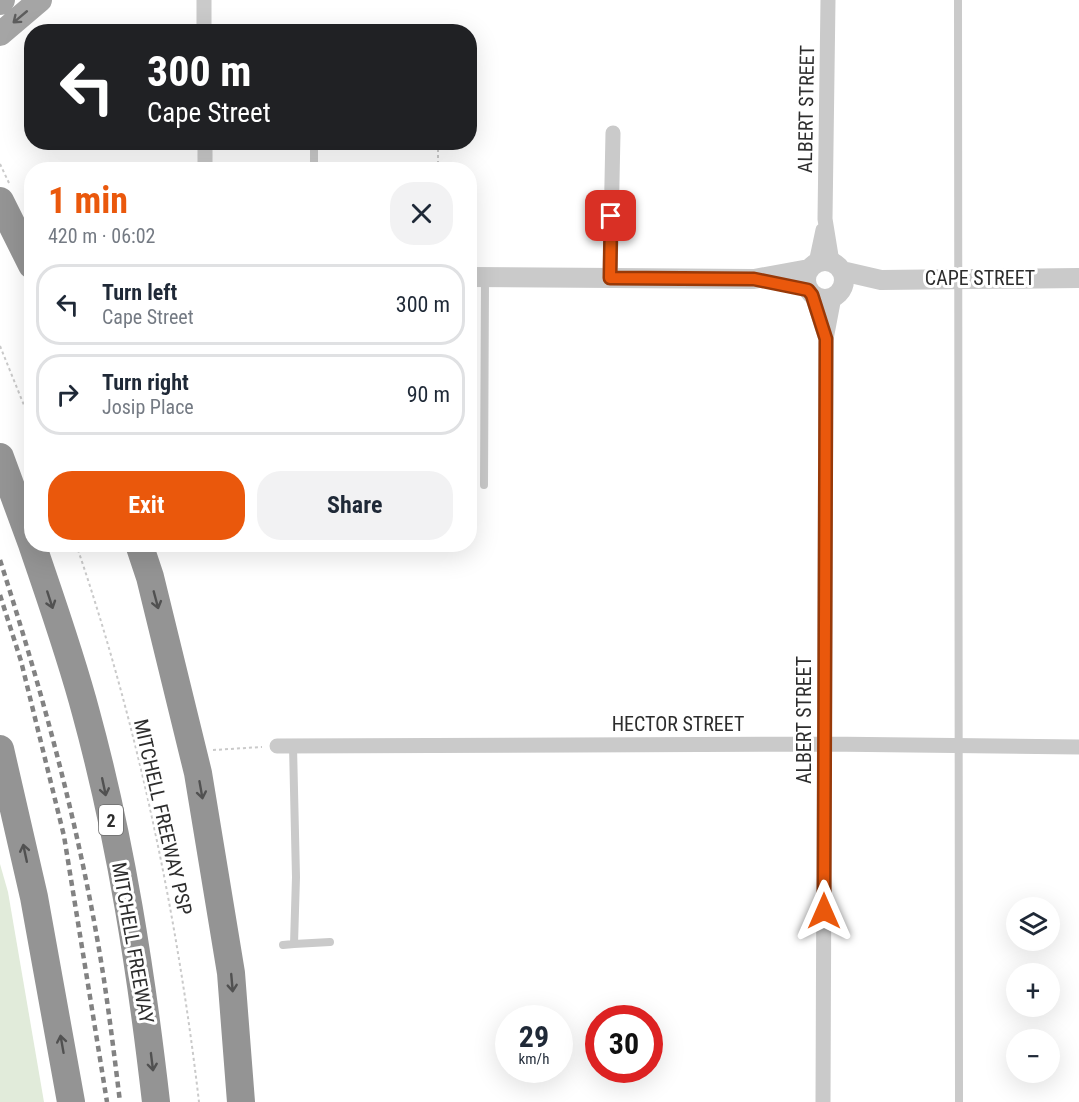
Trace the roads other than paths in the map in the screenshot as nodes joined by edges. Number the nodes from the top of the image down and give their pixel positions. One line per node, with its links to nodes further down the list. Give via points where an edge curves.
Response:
1 (40, 0): 6 (main road, one-way to 6)
2 (204, 0): 5 (street)
3 (828, 0): 10 (street, ALBERT STREET)
4 (958, 0): 13 (lane)
5 (204, 24)
6 (0, 34)
7 (613, 133): 12 (street)
8 (0, 201): 9 (highway)
9 (24, 248)
10 (825, 266): 15 (street, CAPE STREET); 16 (street, CAPE STREET); 17 (street, via 805,283); 18 (street, via 844,282)
11 (477, 277): 12 (street, CAPE STREET); 21 (lane)
12 (610, 278): 15 (street, CAPE STREET)
13 (959, 278): 14 (street, CAPE STREET); 16 (street, CAPE STREET); 28 (lane)
14 (1079, 278)
15 (754, 279): 17 (street, CAPE STREET)
16 (881, 280): 18 (street, CAPE STREET)
17 (810, 292): 18 (street, CAPE STREET, via 819,299); 19 (street, ALBERT STREET)
18 (837, 295): 19 (street, ALBERT STREET)
19 (826, 339): 25 (street, ALBERT STREET)
20 (0, 457): 22 (highway, MITCHELL FREEWAY / 2)
21 (484, 485)
22 (24, 522)
23 (35, 552): 35 (highway, MITCHELL FREEWAY / 2, one-way to 35, via 86,712 104,787 135,938)
24 (141, 552): 36 (highway, one-way to 36, via 198,773 231,973)
25 (825, 744): 27 (street, HECTOR STREET); 28 (street, HECTOR STREET); 37 (street, ALBERT STREET)
26 (277, 746): 27 (street, HECTOR STREET)
27 (293, 746): 32 (lane)
28 (957, 746): 29 (street, HECTOR STREET); 38 (lane)
29 (1079, 747)
30 (0, 749): 34 (highway, one-way to 30, via 34,897)
31 (330, 942): 32 (lane)
32 (294, 944): 33 (lane)
33 (283, 945)
34 (71, 1102)
35 (156, 1102)
36 (241, 1102)
37 (824, 1102)
38 (959, 1102)

